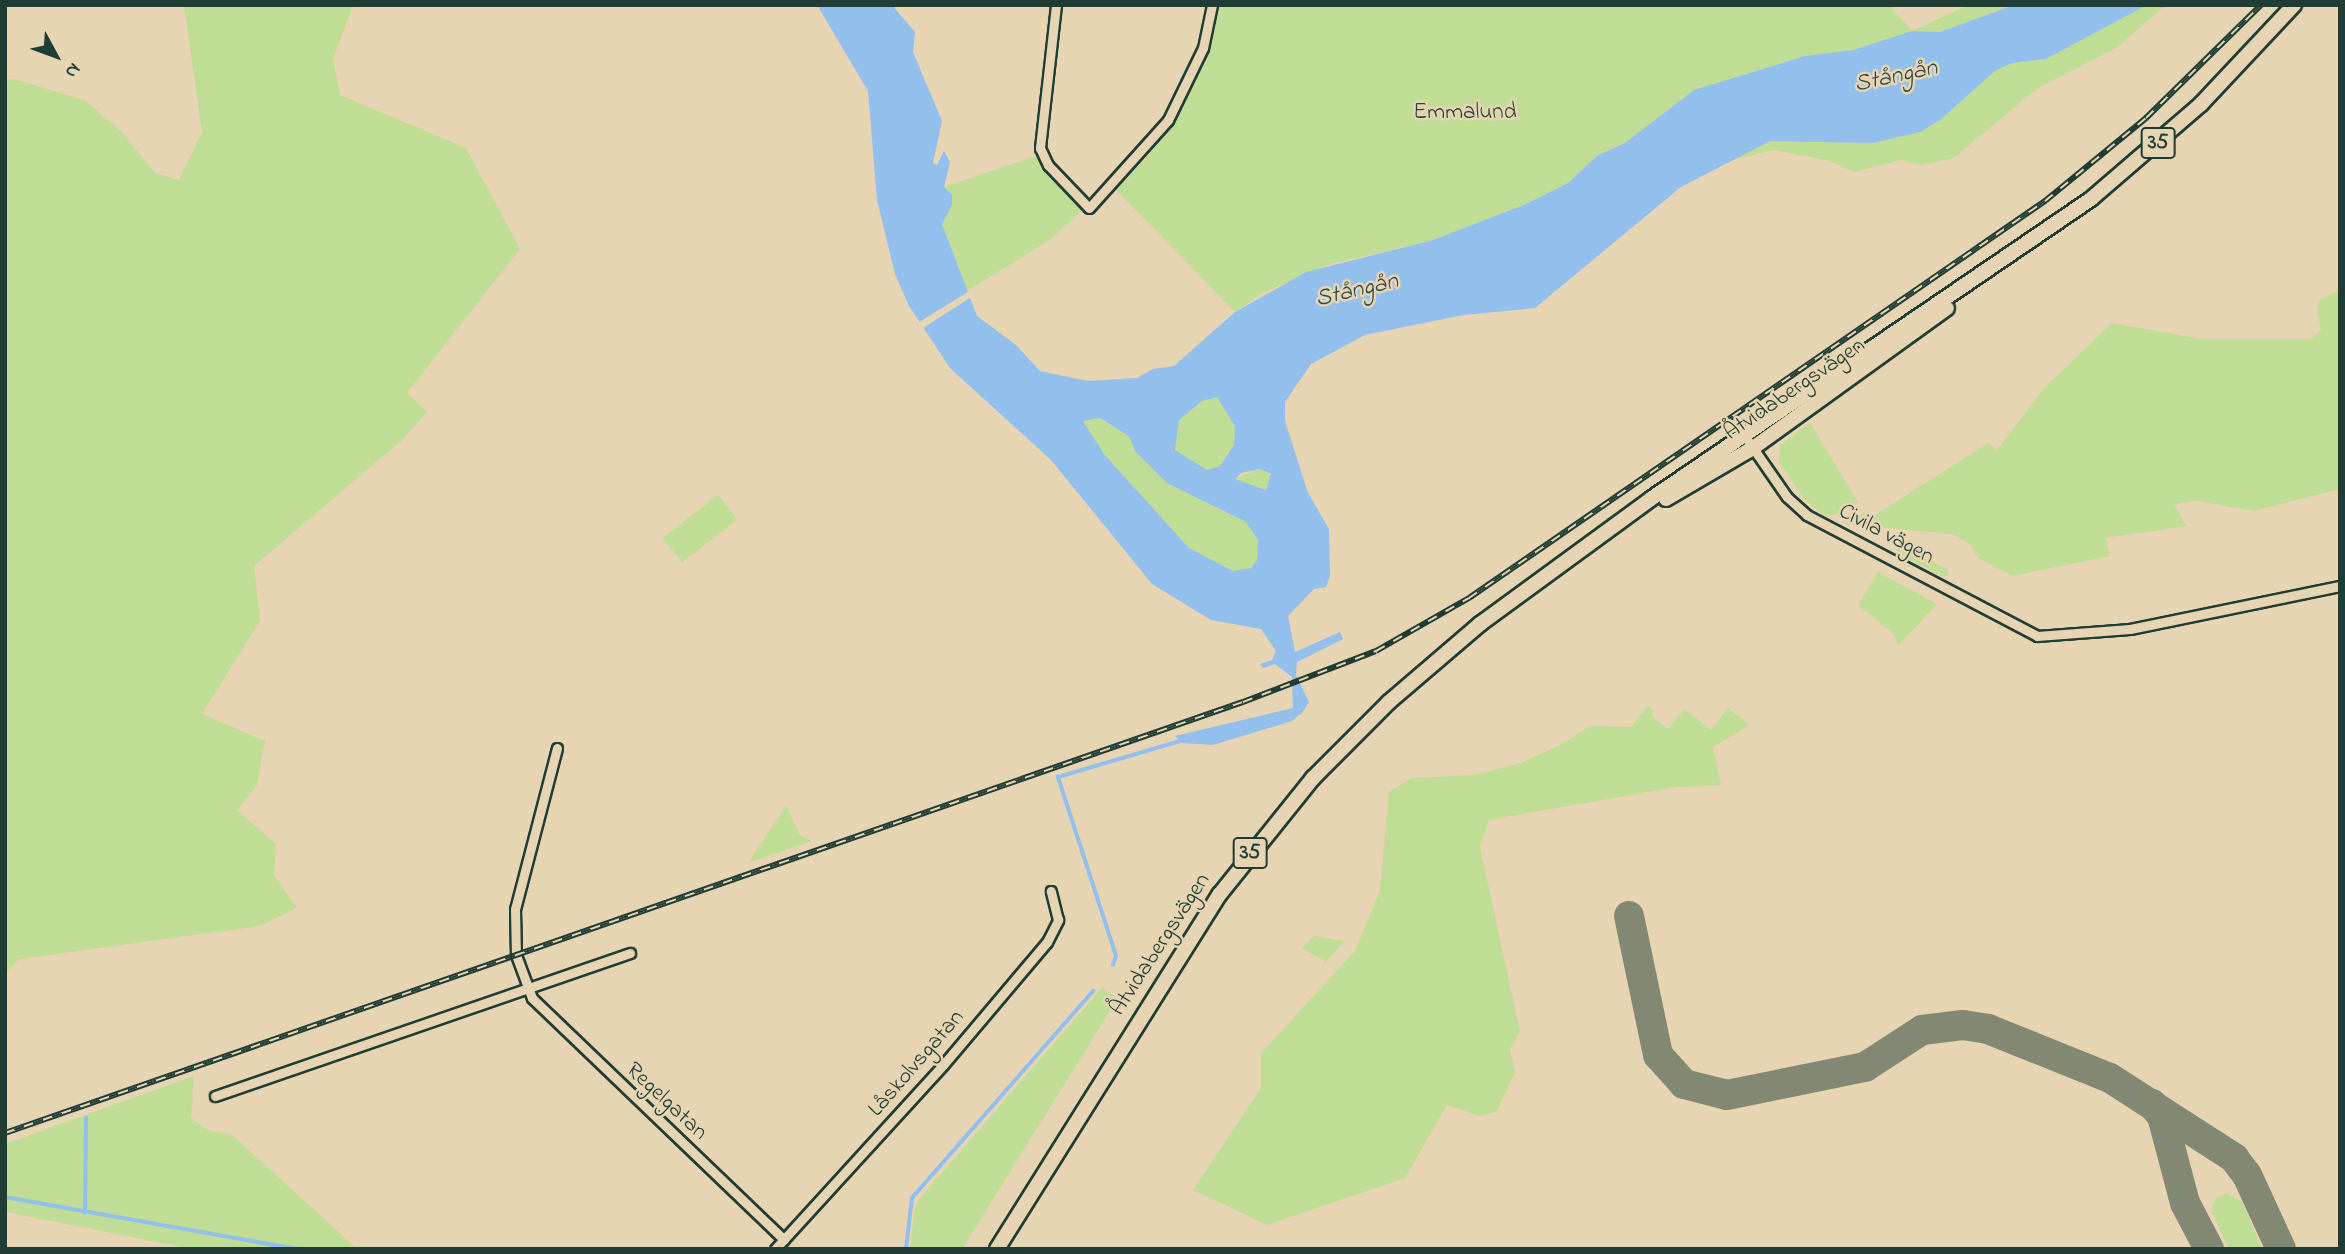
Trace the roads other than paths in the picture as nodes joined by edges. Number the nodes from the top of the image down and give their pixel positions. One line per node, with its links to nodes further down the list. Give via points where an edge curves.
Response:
1 (1056, 5): 2 (street, via 1040,148 1048,165 1088,208 1122,176 1168,120 1203,48)
2 (1212, 5)
3 (2294, 5): 4 (main road, Åtvidabergsvägen / 35, via 2172,131 2091,199)
4 (2006, 261): 5 (main road, Åtvidabergsvägen / 35); 6 (main road, Åtvidabergsvägen / 35, via 1884,357)
5 (1744, 435): 6 (street, Civila vägen); 7 (main road, Åtvidabergsvägen / 35)
6 (1753, 448): 7 (main road, Åtvidabergsvägen / 35); 8 (street, Civila vägen, via 1787,497 1807,515 2037,636 2130,629)
7 (1598, 539): 16 (main road, Åtvidabergsvägen / 35, via 1523,591 1432,664 1347,743 1281,815 1194,932)
8 (2340, 586)
9 (557, 748): 12 (street, Regelgatan, via 515,909 514,941)
10 (1051, 891): 14 (street, Låskolvsgatan, via 1058,920 1047,942)
11 (630, 953): 12 (street)
12 (528, 988): 13 (street); 14 (street, Regelgatan, via 542,1012)
13 (215, 1096)
14 (784, 1240): 15 (street, Låskolvsgatan)
15 (775, 1249)
16 (997, 1249)

